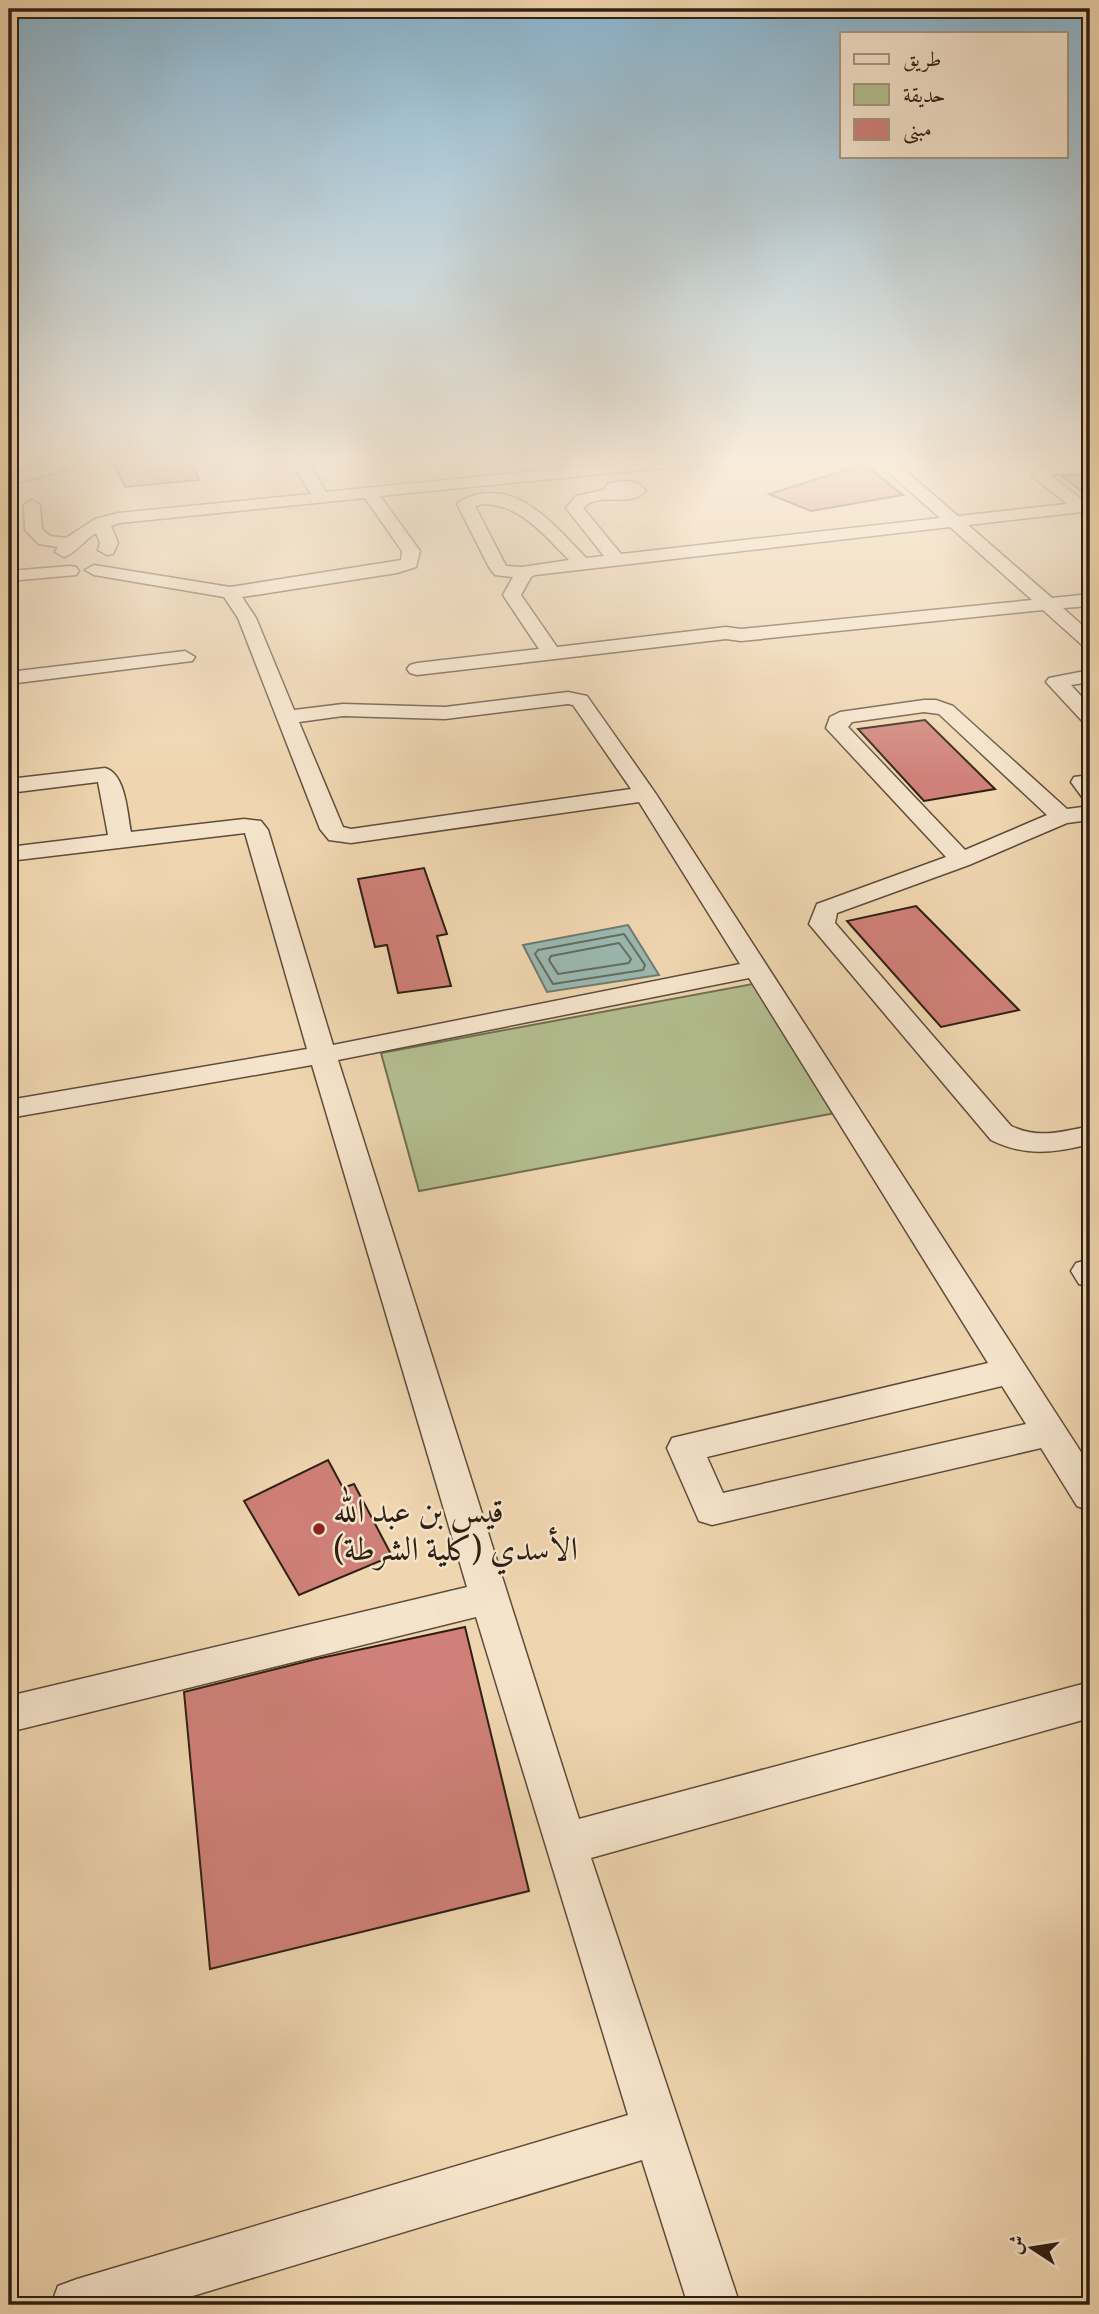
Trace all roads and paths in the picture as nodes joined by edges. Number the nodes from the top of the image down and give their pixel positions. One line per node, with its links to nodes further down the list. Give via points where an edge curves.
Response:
1 (35, 566): 10 (lane)
2 (66, 566): 8 (lane, via 70,571)
3 (104, 566): 8 (lane)
4 (402, 566): 11 (lane)
5 (496, 566): 9 (lane, via 501,572)
6 (563, 566): 9 (lane)
7 (1006, 566): 13 (lane)
8 (94, 570): 11 (lane)
9 (524, 573): 15 (lane, via 512,595)
10 (9, 576)
11 (230, 593): 20 (lane, via 247,618)
12 (1090, 600): 13 (lane)
13 (1047, 603): 14 (lane); 15 (lane)
14 (1090, 642)
15 (552, 654): 17 (lane)
16 (185, 657): 19 (lane)
17 (417, 670)
18 (1089, 677): 21 (lane, via 1056,682)
19 (9, 678)
20 (286, 717): 25 (lane, via 358,710 445,713 580,700); 25 (lane, via 337,835)
21 (1090, 718)
22 (1090, 782): 24 (lane, via 1082,782)
23 (9, 786): 28 (lane, via 104,775)
24 (1090, 792)
25 (645, 794): 31 (lane)
26 (1090, 813): 27 (lane)
27 (1062, 817): 30 (lane); 30 (lane, via 946,709 924,706 837,721 837,728)
28 (121, 840): 29 (lane); 32 (lane, via 253,826)
29 (9, 854)
30 (961, 860): 34 (lane, via 826,909 822,924 1001,1133 1018,1143 1037,1146)
31 (756, 970): 32 (lane); 35 (lane)
32 (323, 1055): 33 (lane); 38 (lane)
33 (9, 1109)
34 (1090, 1135)
35 (1010, 1371): 36 (lane); 36 (lane, via 685,1448 712,1510)
36 (1050, 1432): 37 (lane)
37 (1090, 1496)
38 (488, 1598): 40 (lane); 41 (lane)
39 (1090, 1700): 41 (lane)
40 (9, 1714)
41 (565, 1844): 42 (lane)
42 (657, 2132): 43 (lane); 44 (lane)
43 (76, 2305)
44 (714, 2305)

